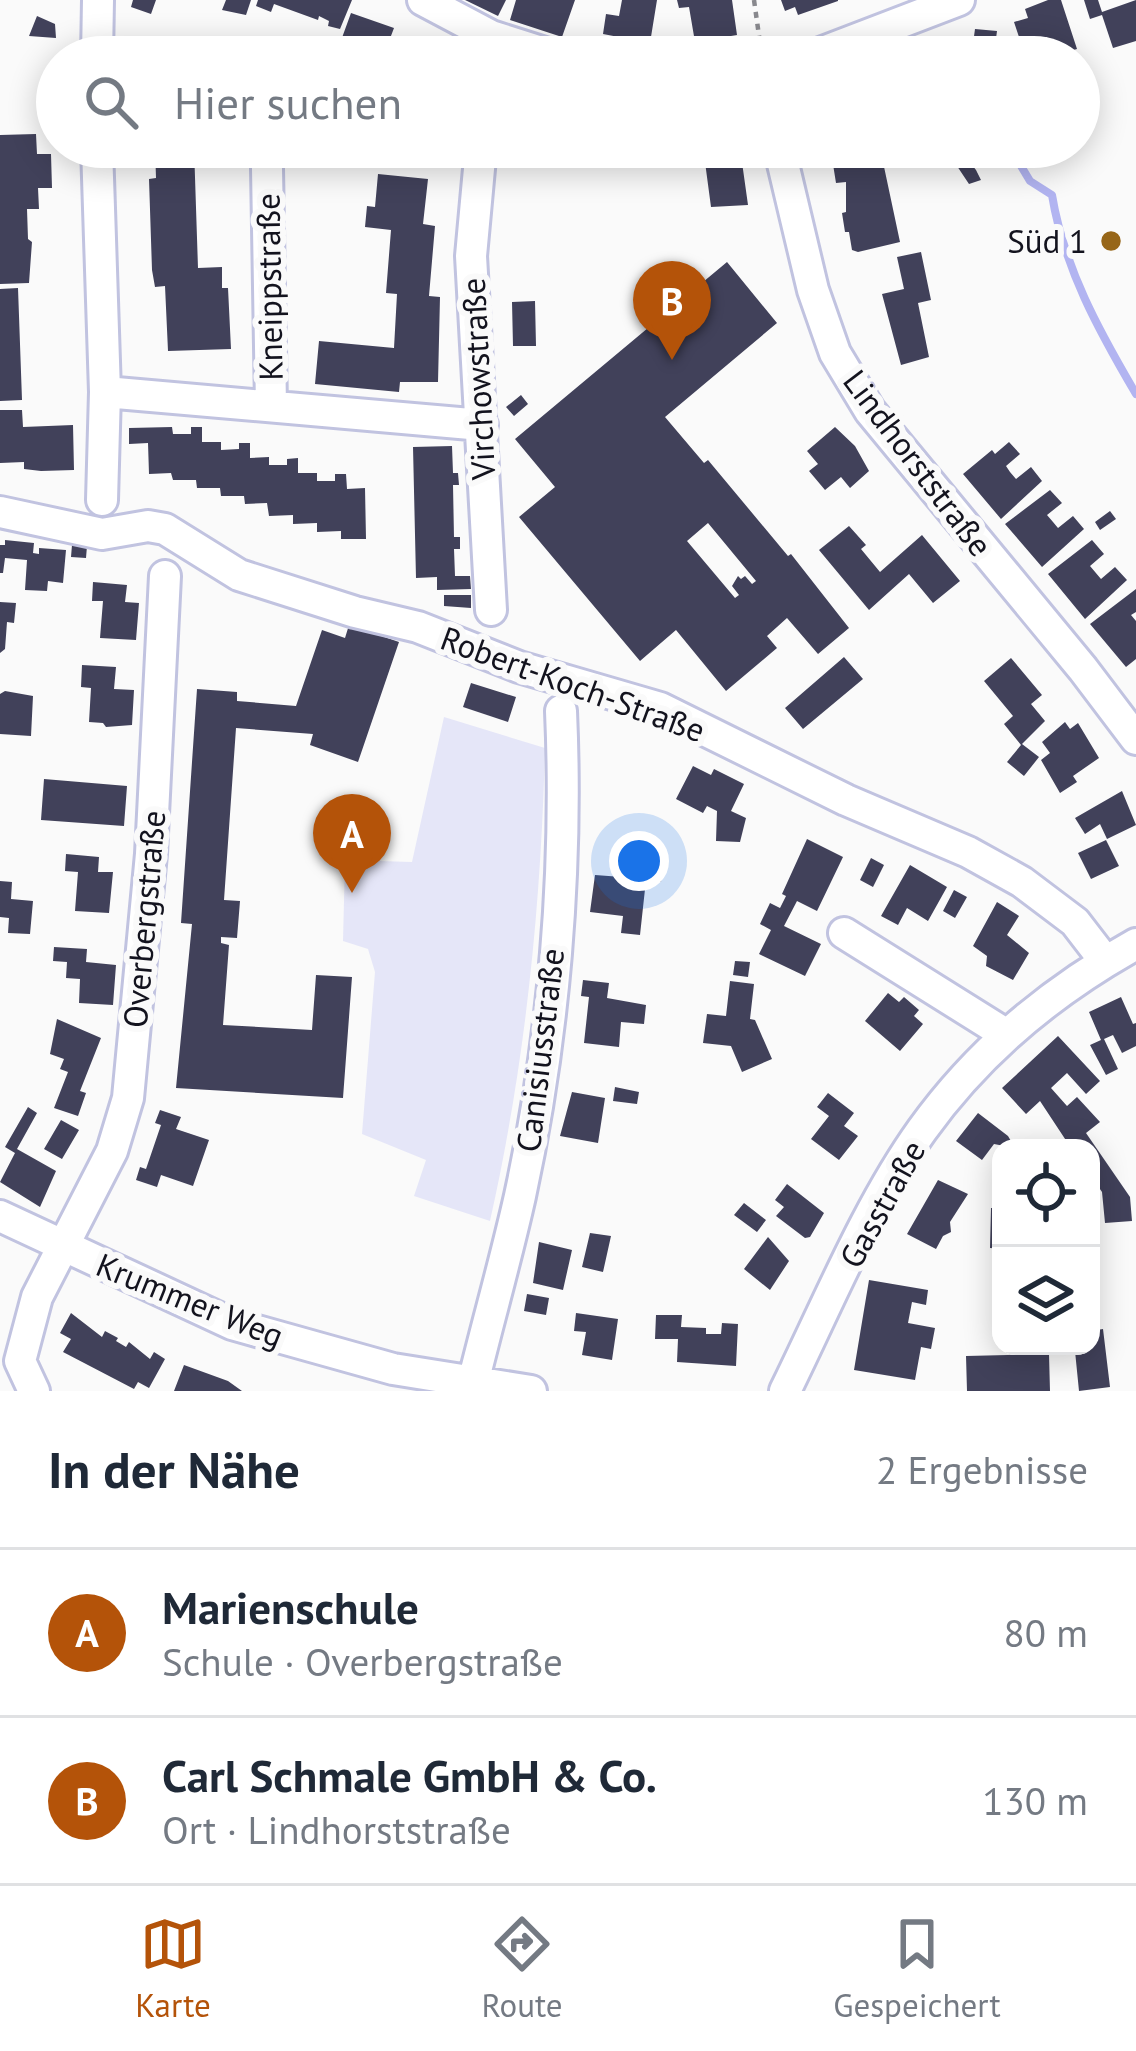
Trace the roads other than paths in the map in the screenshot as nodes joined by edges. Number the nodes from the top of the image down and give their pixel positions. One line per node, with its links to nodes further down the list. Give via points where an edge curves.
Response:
1 (98, 0): 4 (street)
2 (423, 0): 5 (street)
3 (959, 0): 6 (street)
4 (97, 36)
5 (475, 36)
6 (865, 36)
7 (98, 168): 11 (street)
8 (267, 168): 12 (street, Kneippstraße)
9 (479, 168): 13 (street, Virchowstraße, via 471,256)
10 (784, 168): 19 (street, Lindhorststraße, via 835,353 870,411)
11 (104, 392): 12 (street, Kneippstraße); 14 (street)
12 (271, 406): 13 (street, Kneippstraße)
13 (482, 425): 17 (street, Virchowstraße)
14 (102, 500)
15 (0, 512): 22 (street, Robert-Koch-Straße, via 102,534 165,529 239,575 660,709 1022,882 1075,922)
16 (166, 577): 25 (street, Overbergstraße, via 128,1098 112,1151)
17 (491, 610)
18 (561, 711): 26 (street, Canisiusstraße, via 565,800 543,1055 520,1195)
19 (1136, 739)
20 (844, 933): 23 (street)
21 (1136, 944): 22 (street, Gasstraße)
22 (1106, 961): 23 (street, Gasstraße)
23 (1006, 1035): 29 (street, Gasstraße, via 920,1133)
24 (0, 1216): 25 (street, Krummer Weg)
25 (62, 1248): 26 (street, Krummer Weg, via 232,1324); 27 (street, Overbergstraße, via 37,1297 20,1361)
26 (472, 1383): 28 (street, Krummer Weg)
27 (34, 1391)
28 (531, 1391)
29 (785, 1391)

